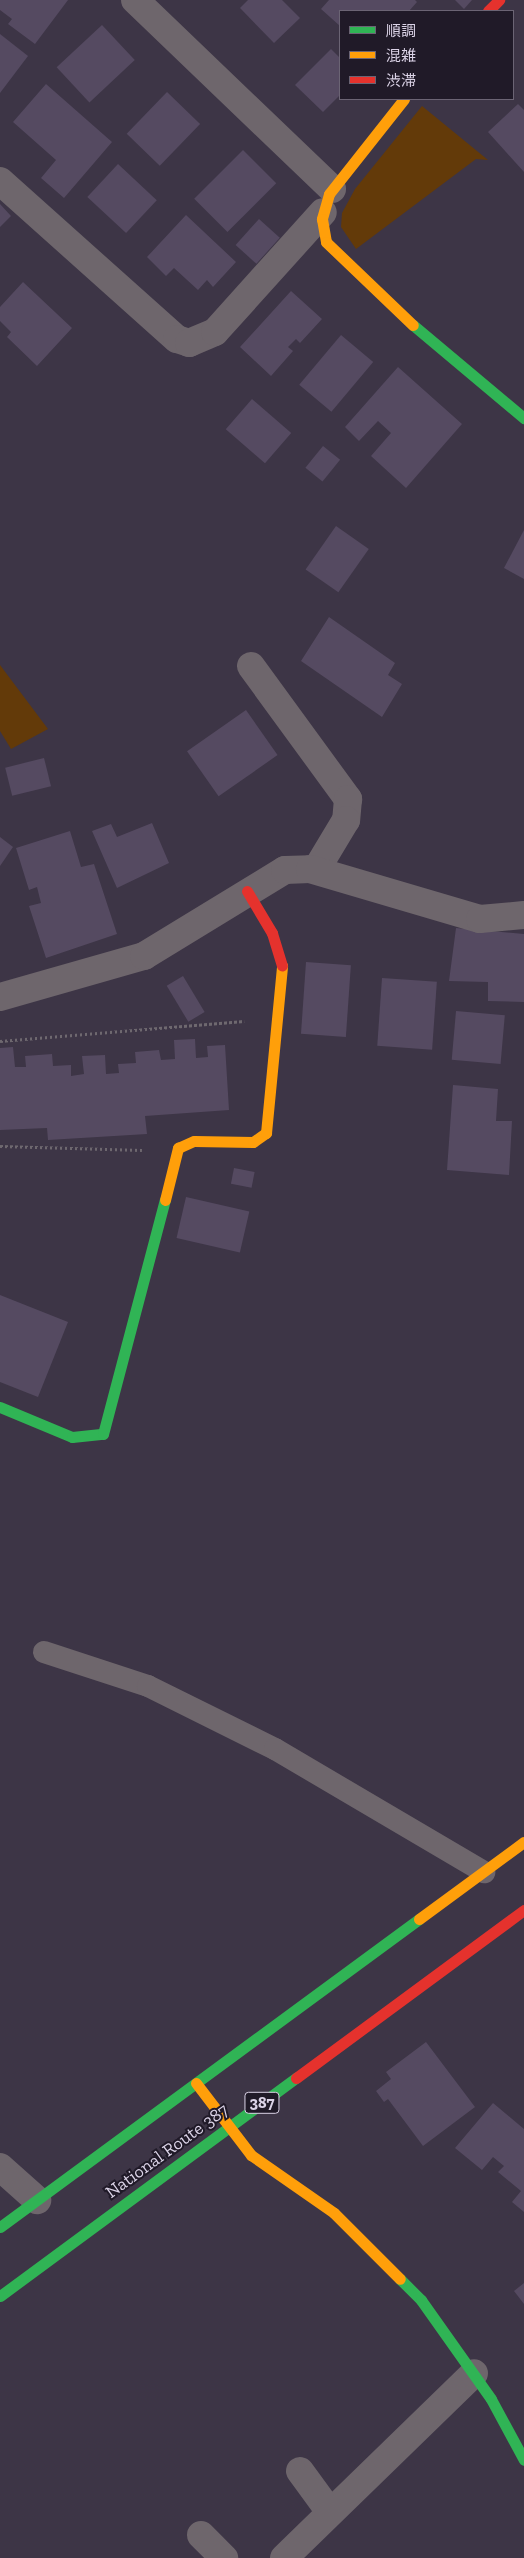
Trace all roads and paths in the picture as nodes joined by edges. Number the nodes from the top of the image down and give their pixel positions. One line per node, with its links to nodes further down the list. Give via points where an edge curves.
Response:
1 (136, 0): 6 (street)
2 (499, 0): 3 (main road)
3 (489, 10)
4 (403, 100): 6 (main road)
5 (0, 181): 6 (street, via 176,339 189,343 216,332)
6 (328, 200): 7 (main road, via 324,235 337,257)
7 (524, 418)
8 (251, 666): 9 (street, via 348,799 346,820)
9 (316, 870): 10 (street, via 285,870); 11 (street, via 463,916 494,920)
10 (246, 891): 12 (street, via 144,956); 17 (main road, via 272,934 282,965 268,1128 253,1142 194,1141 178,1148 109,1424 103,1434 85,1439 72,1436)
11 (524, 915)
12 (0, 997)
13 (248, 1021): 14 (path)
14 (0, 1041)
15 (0, 1146): 16 (path)
16 (153, 1150)
17 (0, 1408)
18 (44, 1652): 20 (lane, via 148,1686 267,1745)
19 (524, 1842): 20 (main road, National Route 387)
20 (484, 1872): 22 (main road, National Route 387)
21 (524, 1910): 23 (main road, National Route 387 / 387)
22 (196, 2083): 23 (main road); 25 (main road, National Route 387)
23 (228, 2128): 27 (main road, National Route 387 / 387); 28 (main road, via 258,2162 314,2197 376,2251 420,2300)
24 (0, 2167): 25 (street)
25 (37, 2200): 26 (main road, National Route 387)
26 (0, 2227)
27 (0, 2296)
28 (474, 2373): 29 (main road); 32 (street)
29 (518, 2431): 30 (main road)
30 (524, 2460)
31 (300, 2471): 32 (street)
32 (330, 2512): 35 (street)
33 (200, 2535): 34 (street)
34 (224, 2558)
35 (284, 2558)

